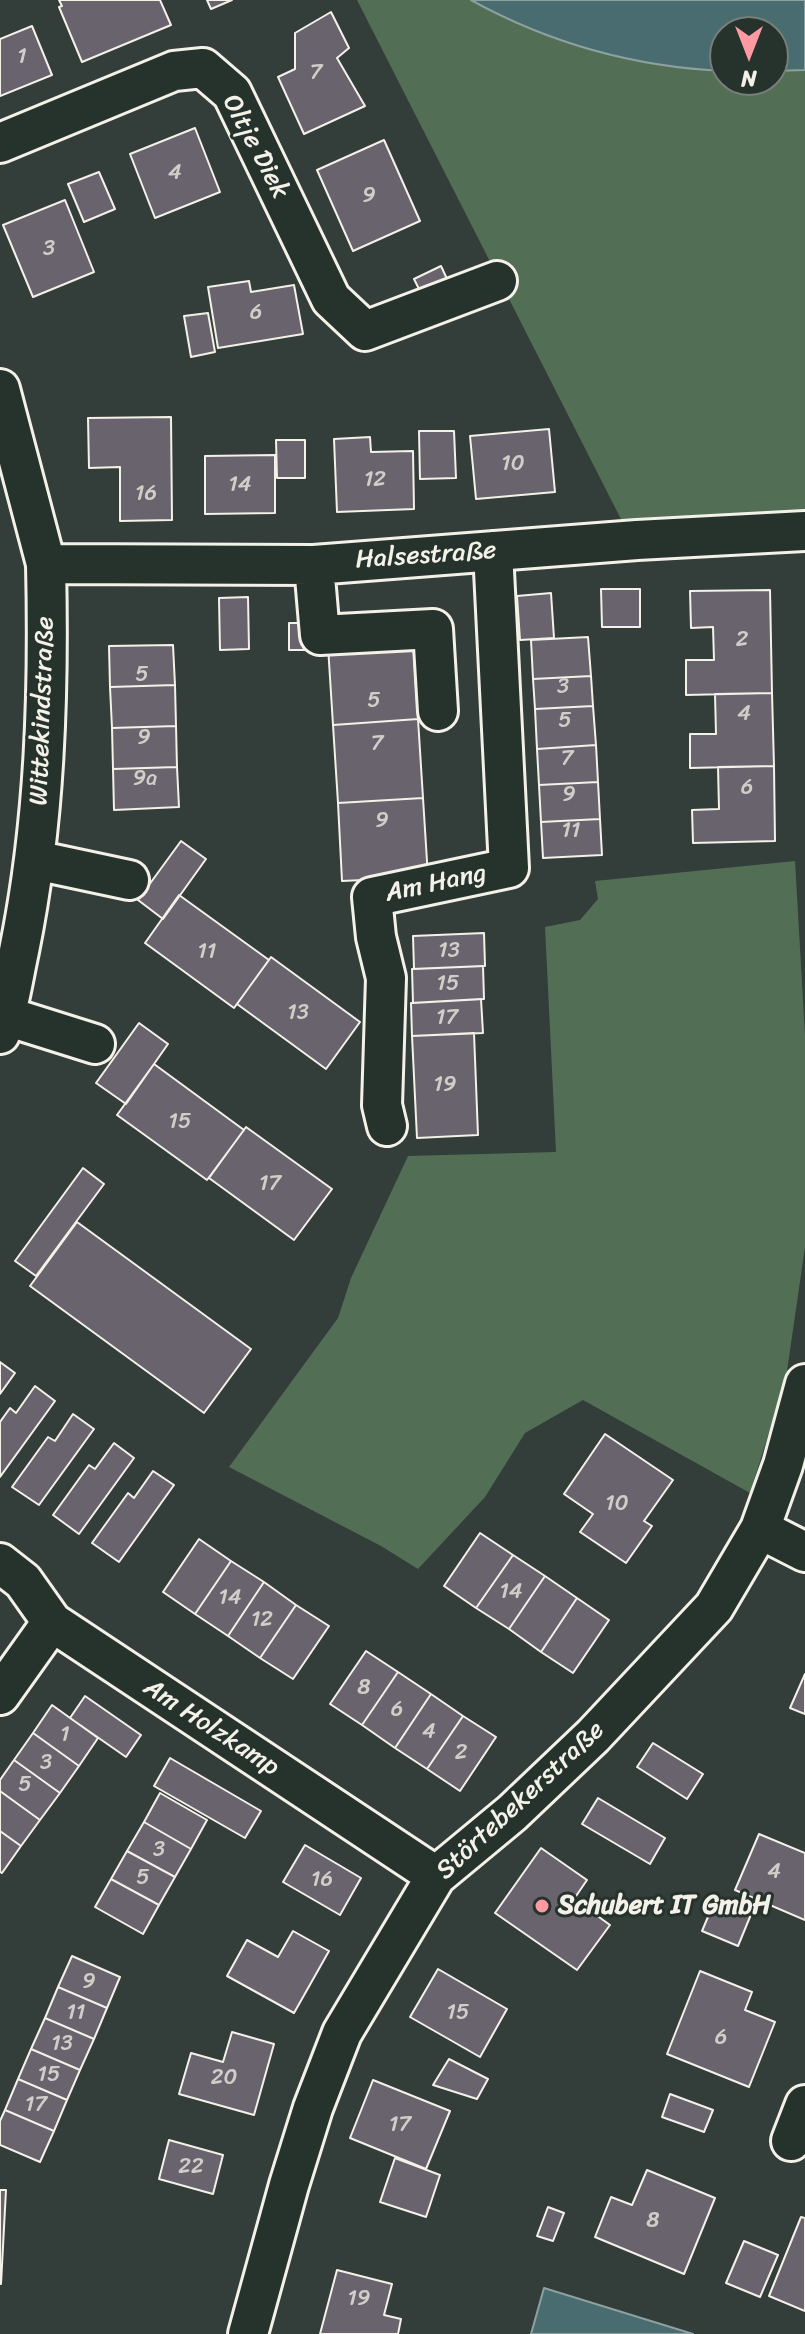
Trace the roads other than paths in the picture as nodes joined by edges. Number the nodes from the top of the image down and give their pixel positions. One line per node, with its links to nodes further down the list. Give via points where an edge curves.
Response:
1 (0, 143): 2 (street, Oltje Diek, via 174,71 203,68 232,93 331,299 365,331)
2 (497, 281)
3 (0, 389): 6 (street, Wittekindstraße)
4 (805, 532): 5 (street, Halsestraße)
5 (493, 551): 7 (street, Halsestraße); 13 (street, Am Hang, via 509,868 372,897 386,978 382,1105)
6 (46, 564): 7 (street, Halsestraße); 9 (street, Wittekindstraße, via 44,728)
7 (314, 565): 8 (street, via 320,635 433,629)
8 (438, 711)
9 (35, 860): 10 (street); 11 (street, Wittekindstraße)
10 (129, 880)
11 (3, 1025): 12 (street)
12 (95, 1044)
13 (387, 1126)
14 (805, 1384): 15 (street, Störtebekerstraße)
15 (760, 1529): 16 (street); 20 (street, Störtebekerstraße, via 714,1607 653,1675 512,1813)
16 (805, 1552)
17 (0, 1563): 18 (street, Am Holzkamp, via 23,1581)
18 (52, 1622): 19 (street); 20 (street, Am Holzkamp)
19 (0, 1695)
20 (436, 1876): 23 (street, Störtebekerstraße, via 342,2033 293,2172)
21 (805, 2105): 22 (street)
22 (791, 2141)
23 (248, 2334)

